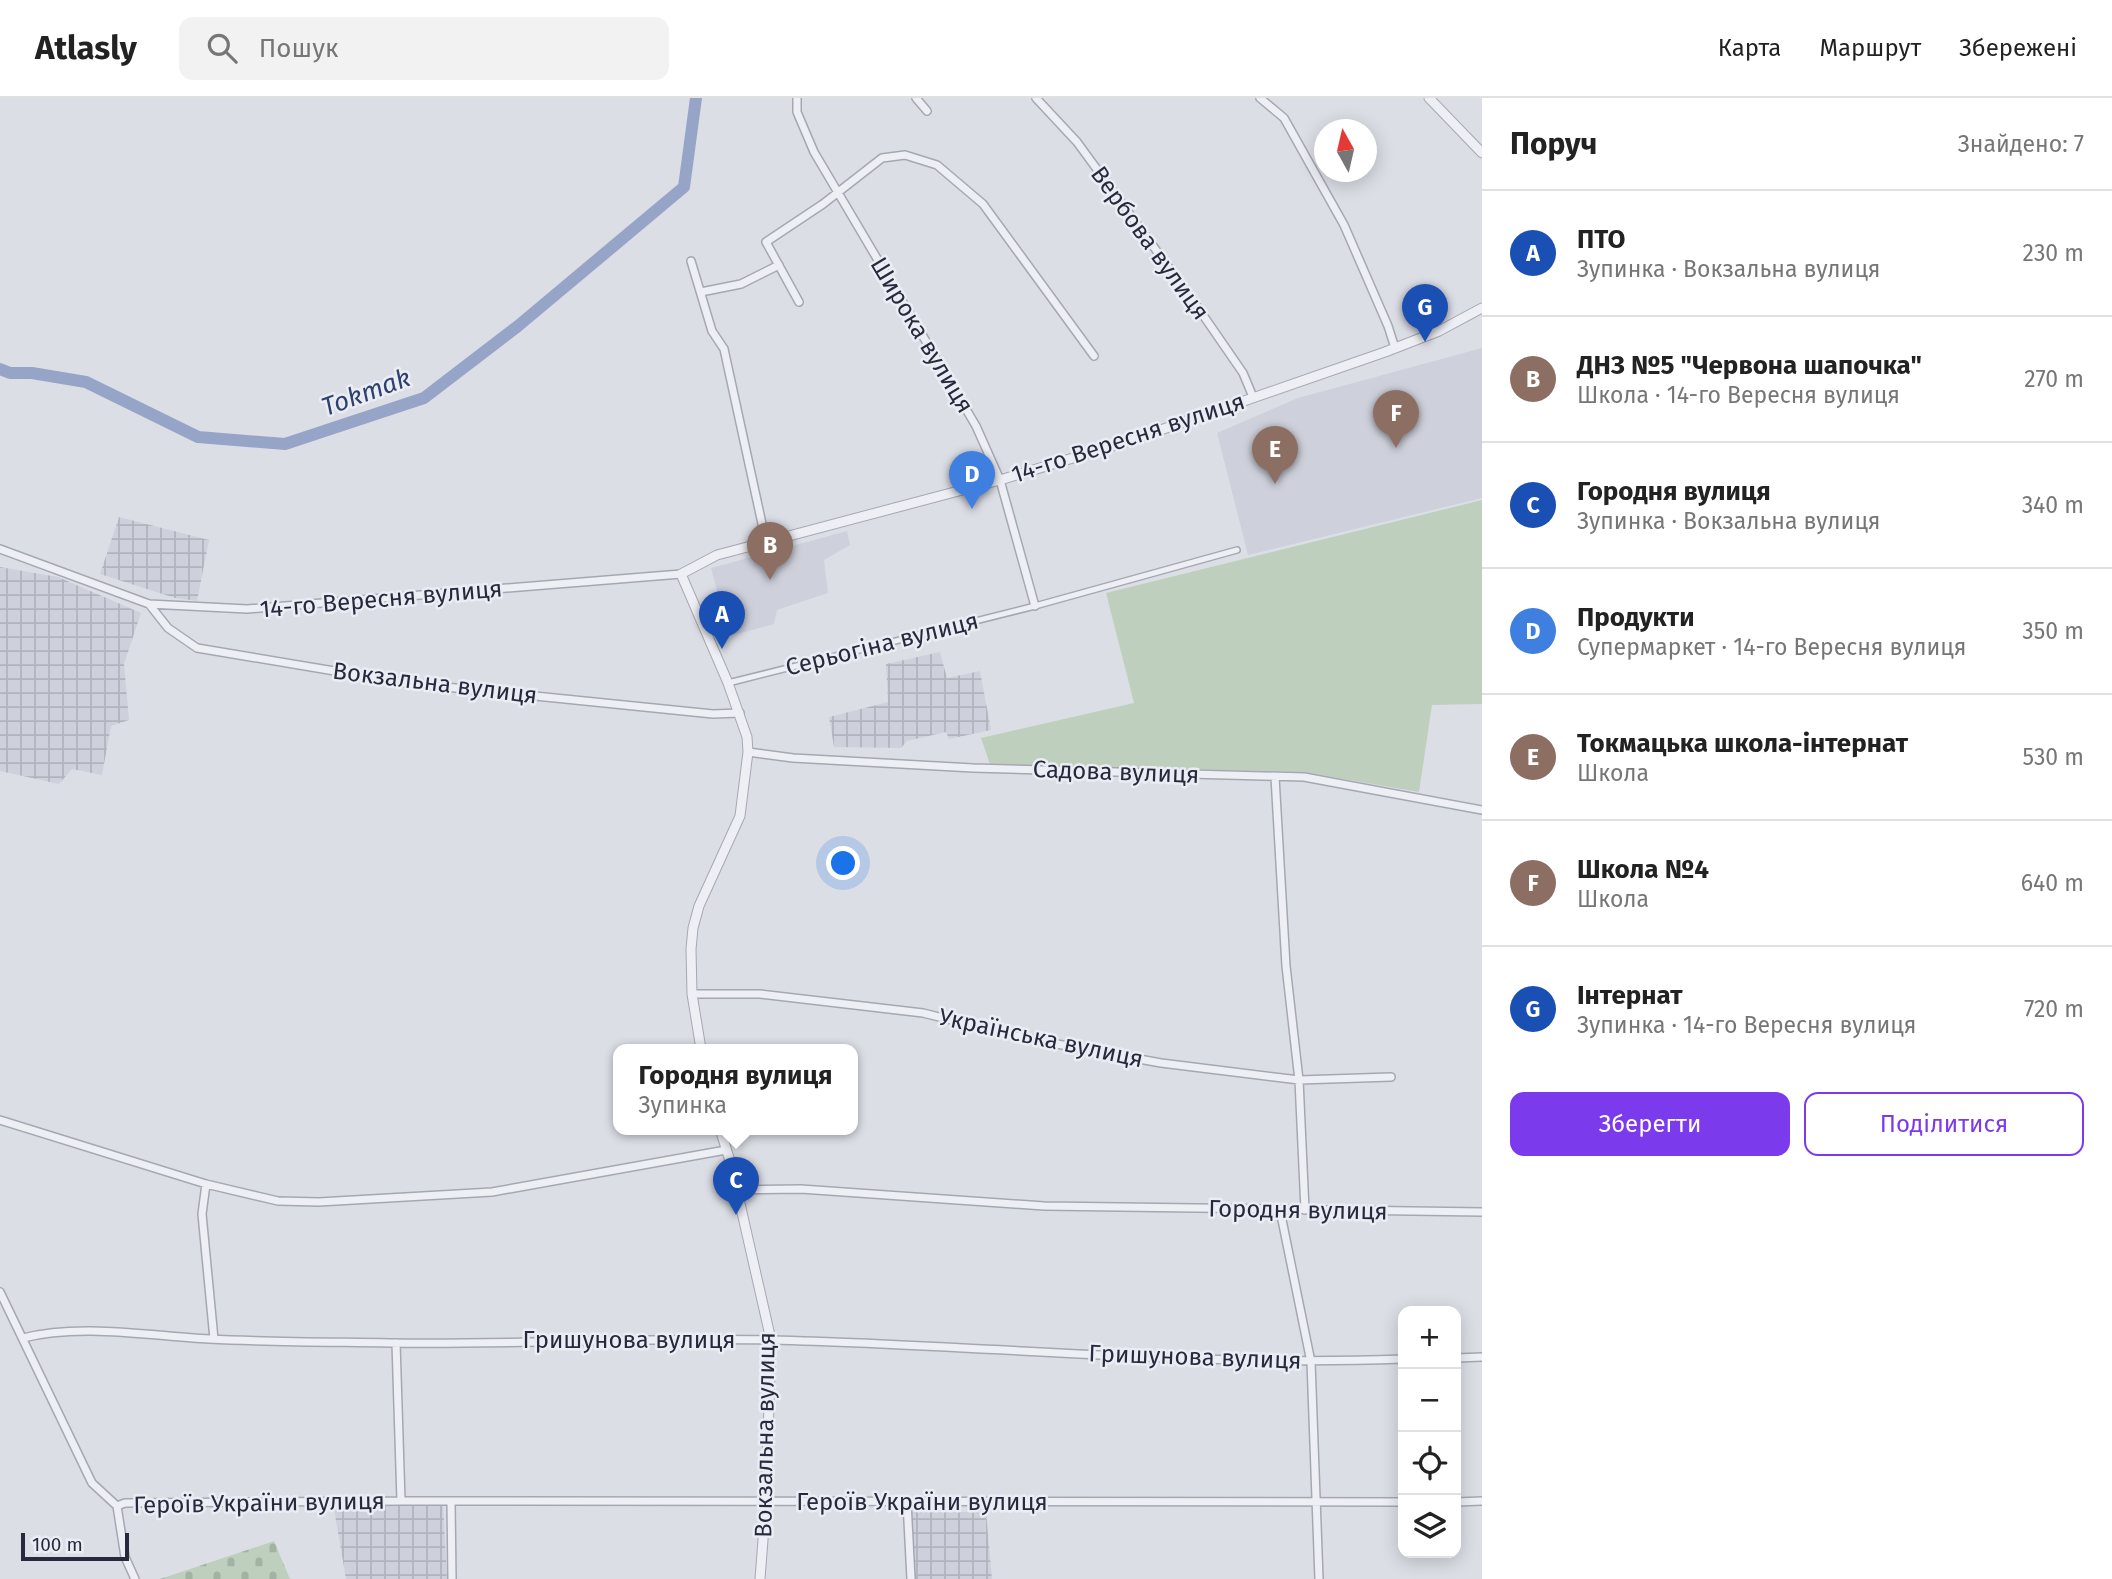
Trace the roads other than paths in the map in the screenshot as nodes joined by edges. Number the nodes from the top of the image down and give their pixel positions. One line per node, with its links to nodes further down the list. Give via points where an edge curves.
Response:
1 (797, 98): 8 (street, Широка вулиця, via 797,112)
2 (916, 98): 6 (street)
3 (1036, 98): 16 (street, Вербова вулиця, via 1077,142 1194,302 1243,373)
4 (1260, 98): 14 (street, via 1284,118 1344,225)
5 (1429, 98): 7 (street)
6 (927, 111)
7 (1482, 153)
8 (838, 193): 10 (street, via 766,242); 15 (street, via 882,158 905,155 937,165 983,204); 17 (street, Широка вулиця, via 976,426)
9 (691, 261): 11 (street)
10 (779, 265): 11 (street, via 741,284); 12 (street)
11 (701, 292): 18 (street, via 712,331 724,349)
12 (799, 302)
13 (1482, 308): 14 (street, 14-го Вересня вулиця)
14 (1395, 348): 16 (street, 14-го Вересня вулиця)
15 (1094, 356)
16 (1253, 397): 17 (street, 14-го Вересня вулиця)
17 (1000, 481): 18 (street, 14-го Вересня вулиця); 23 (street)
18 (765, 542): 21 (street, 14-го Вересня вулиця, via 717,555)
19 (0, 549): 22 (street, 14-го Вересня вулиця)
20 (1237, 551): 23 (street, Серьогіна вулиця)
21 (681, 574): 22 (street, 14-го Вересня вулиця, via 247,609); 24 (street)
22 (149, 604): 25 (street, Вокзальна вулиця, via 168,628 197,648 228,654 406,682)
23 (1035, 606): 24 (street, Серьогіна вулиця)
24 (728, 682): 25 (street)
25 (740, 713): 26 (street)
26 (748, 752): 27 (street, Садова вулиця, via 973,768); 29 (street, via 740,816 699,906 691,949)
27 (1275, 777): 28 (street, Садова вулиця, via 1304,777); 32 (street)
28 (1482, 810)
29 (692, 994): 30 (street); 32 (street, Українська вулиця, via 760,993 923,1013 1024,1038)
30 (700, 1044)
31 (1391, 1077): 32 (street, Українська вулиця)
32 (1298, 1080): 39 (street)
33 (0, 1120): 36 (street)
34 (722, 1135): 35 (street, Вокзальна вулиця)
35 (726, 1150): 36 (street, via 492,1192 278,1201); 37 (street, Вокзальна вулиця)
36 (206, 1184): 43 (street, via 202,1214)
37 (736, 1190): 38 (street, Городня вулиця, via 801,1189 1044,1206); 44 (street, Вокзальна вулиця)
38 (1280, 1210): 39 (street, Городня вулиця); 49 (street)
39 (1305, 1210): 40 (street, Городня вулиця)
40 (1482, 1212)
41 (0, 1292): 42 (street)
42 (23, 1338): 43 (street, Гришунова вулиця, via 45,1332 97,1332); 58 (street, via 92,1483)
43 (214, 1339): 45 (street, Гришунова вулиця)
44 (771, 1340): 45 (street, Гришунова вулиця); 49 (street, Гришунова вулиця); 52 (street, Вокзальна вулиця)
45 (396, 1343): 50 (street, Героїв України вулиця)
46 (1461, 1357): 47 (street)
47 (1482, 1357)
48 (1398, 1359): 49 (street, Гришунова вулиця)
49 (1311, 1363): 57 (street)
50 (401, 1501): 51 (street, Героїв України вулиця); 58 (street, Героїв України вулиця, via 125,1503)
51 (451, 1501): 52 (street, Героїв України вулиця); 60 (street)
52 (766, 1501): 54 (street, Героїв України вулиця); 61 (street, Вокзальна вулиця)
53 (1482, 1501): 56 (street)
54 (907, 1502): 57 (street, Героїв України вулиця); 62 (street)
55 (1398, 1502): 57 (street, Героїв України вулиця)
56 (1461, 1502)
57 (1317, 1503): 63 (street)
58 (117, 1507): 59 (street, via 125,1557)
59 (135, 1579)
60 (452, 1579)
61 (760, 1579)
62 (911, 1579)
63 (1319, 1579)

